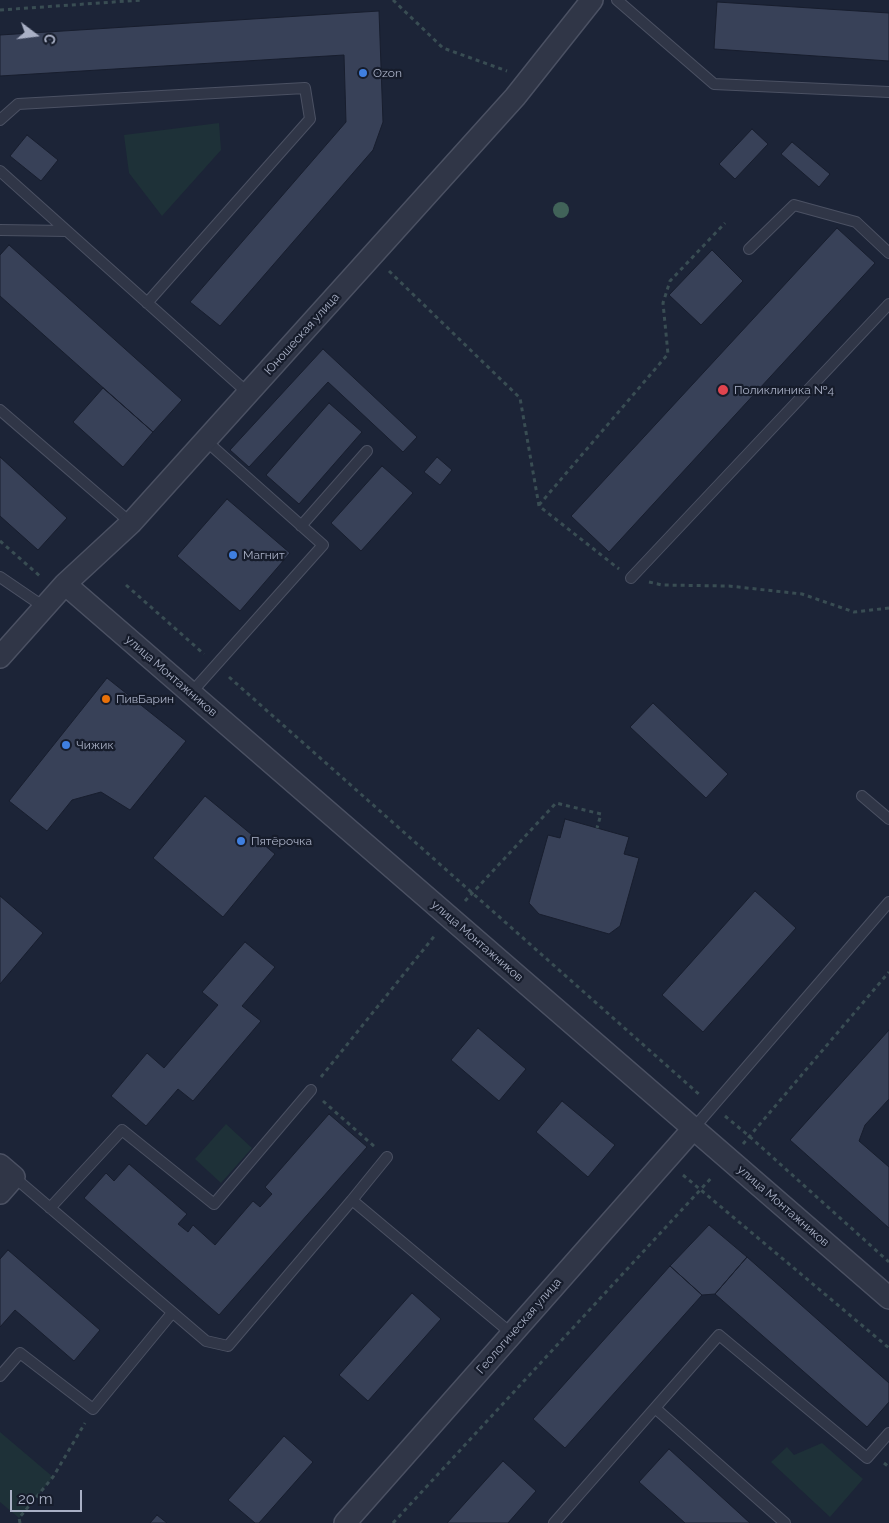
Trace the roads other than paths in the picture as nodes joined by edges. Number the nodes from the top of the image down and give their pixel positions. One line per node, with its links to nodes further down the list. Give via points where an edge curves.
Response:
1 (592, 0): 12 (street, Юношеская улица, via 515,97)
2 (617, 0): 3 (lane, via 714,84)
3 (889, 92)
4 (0, 120): 10 (lane, via 18,104 306,88 310,119)
5 (0, 171): 7 (lane)
6 (0, 230): 7 (lane)
7 (66, 230): 10 (lane)
8 (749, 249): 9 (lane, via 794,205 856,222)
9 (889, 253)
10 (147, 303): 12 (lane)
11 (889, 304): 18 (lane)
12 (248, 394): 14 (street, Юношеская улица)
13 (0, 410): 16 (lane)
14 (205, 440): 16 (street, Юношеская улица); 17 (lane)
15 (367, 451): 17 (lane)
16 (131, 522): 21 (street, Юношеская улица)
17 (301, 526): 23 (lane, via 323,545)
18 (631, 578)
19 (4, 580): 20 (lane); 21 (lane)
20 (0, 590)
21 (56, 594): 22 (street, Юношеская улица); 23 (street, улица Монтажников)
22 (0, 657)
23 (191, 693): 28 (street, улица Монтажников)
24 (862, 796): 25 (lane)
25 (889, 819)
26 (889, 902): 28 (lane)
27 (311, 1090): 33 (lane, via 214,1204 122,1130)
28 (693, 1129): 34 (street, улица Монтажников); 36 (street, Геологическая улица)
29 (387, 1157): 32 (lane)
30 (7, 1171): 31 (street); 33 (lane)
31 (0, 1193)
32 (352, 1200): 35 (lane, via 228,1346 206,1341); 36 (lane)
33 (50, 1208): 35 (lane)
34 (889, 1298)
35 (172, 1313): 37 (lane, via 93,1409 20,1353)
36 (512, 1334): 40 (street, Геологическая улица)
37 (0, 1376)
38 (655, 1408): 39 (lane, via 719,1335 867,1458); 41 (lane); 42 (lane)
39 (889, 1433)
40 (345, 1523)
41 (554, 1523)
42 (785, 1523)

